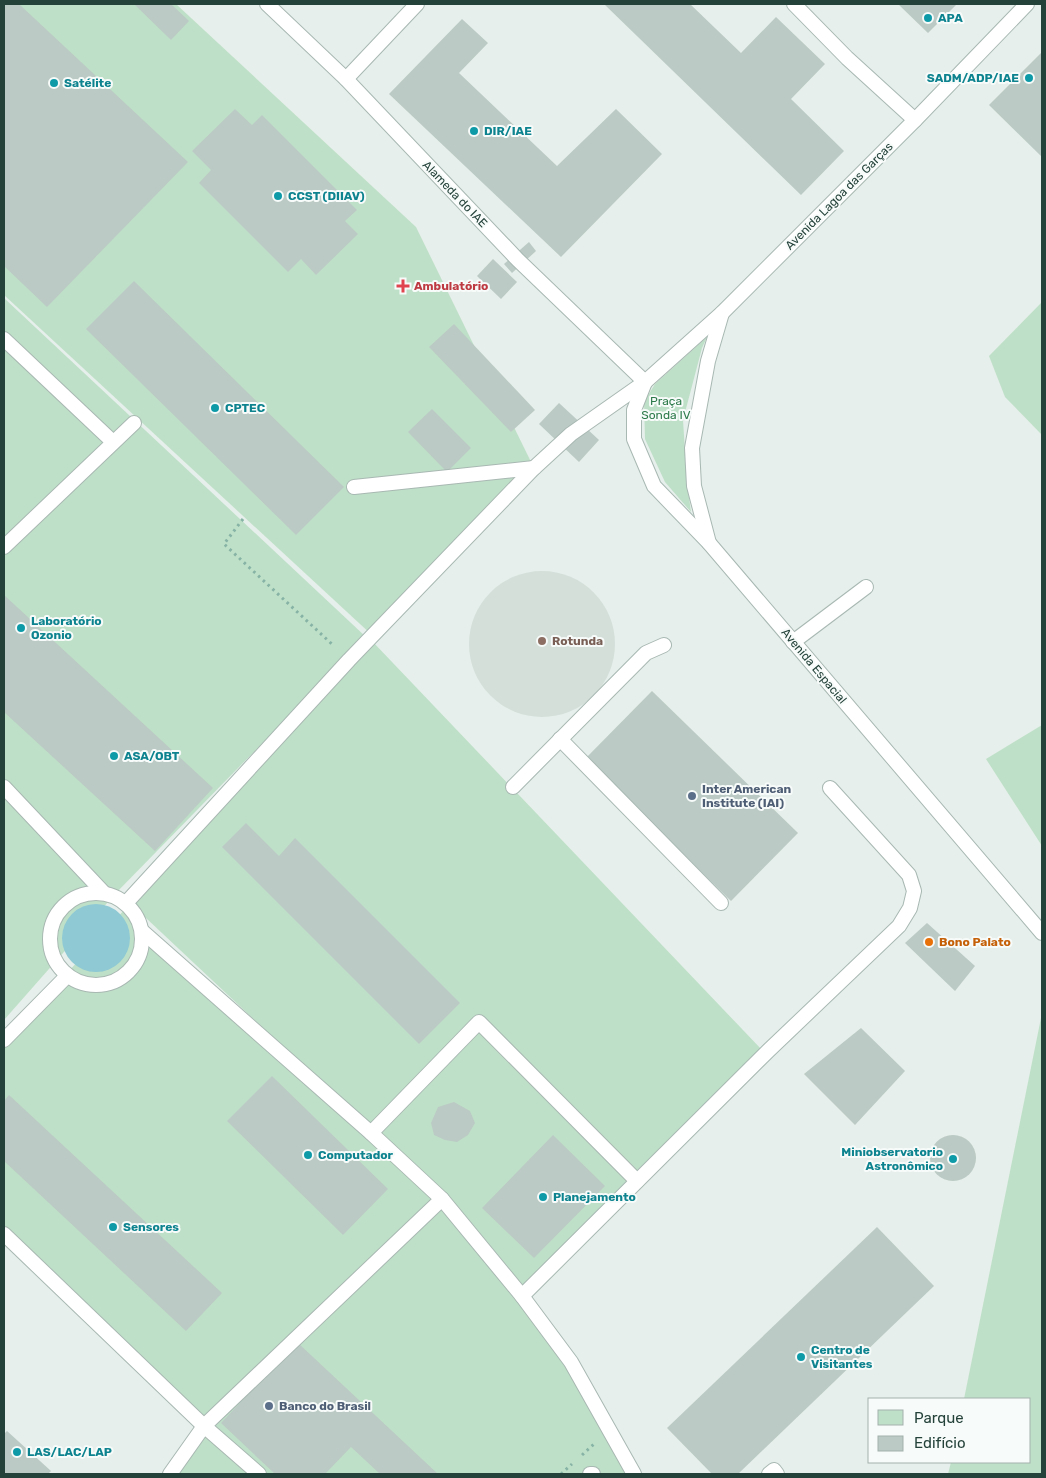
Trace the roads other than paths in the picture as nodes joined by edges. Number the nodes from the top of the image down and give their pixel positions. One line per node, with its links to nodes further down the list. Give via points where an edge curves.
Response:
1 (268, 4): 5 (lane, Alameda do IAE)
2 (417, 4): 5 (lane)
3 (794, 4): 6 (lane, via 847,58)
4 (1027, 4): 6 (lane, Avenida Lagoa das Garças)
5 (346, 79): 9 (lane, Alameda do IAE, via 518,260)
6 (916, 120): 7 (lane, Avenida Lagoa das Garças)
7 (722, 313): 9 (lane, Avenida Lagoa das Garças); 14 (lane, via 708,361 692,448 694,486)
8 (4, 339): 11 (lane)
9 (645, 382): 12 (lane, Avenida Lagoa das Garças, via 571,434); 14 (lane, Avenida Espacial, via 634,410 634,440 654,486)
10 (134, 423): 11 (lane)
11 (113, 442): 15 (lane)
12 (534, 468): 13 (lane); 24 (lane, Avenida Lagoa das Garças, via 349,660)
13 (354, 487)
14 (709, 543): 17 (lane, Avenida Espacial)
15 (4, 547)
16 (866, 587): 17 (lane)
17 (794, 642): 27 (lane, Avenida Espacial)
18 (664, 645): 19 (lane, via 646,654)
19 (560, 739): 21 (lane); 25 (lane)
20 (4, 787): 23 (lane)
21 (514, 787)
22 (830, 788): 31 (lane, via 909,875 914,892 910,908 899,926)
23 (104, 893): 24 (lane); 28 (lane, via 74,897 53,920 51,950)
24 (126, 903): 26 (lane, via 137,916)
25 (721, 903)
26 (142, 931): 28 (lane, via 137,962 127,974 97,986); 30 (lane)
27 (1042, 933)
28 (67, 976): 29 (lane)
29 (4, 1040)
30 (371, 1133): 31 (lane, via 479,1022); 32 (lane)
31 (637, 1181): 34 (lane)
32 (442, 1200): 34 (lane); 35 (lane)
33 (4, 1234): 35 (lane)
34 (522, 1296): 38 (lane, via 571,1362)
35 (204, 1426): 36 (lane); 37 (lane)
36 (170, 1474)
37 (259, 1474)
38 (634, 1474)
39 (769, 1474): 40 (lane, via 774,1470)
40 (777, 1474)

